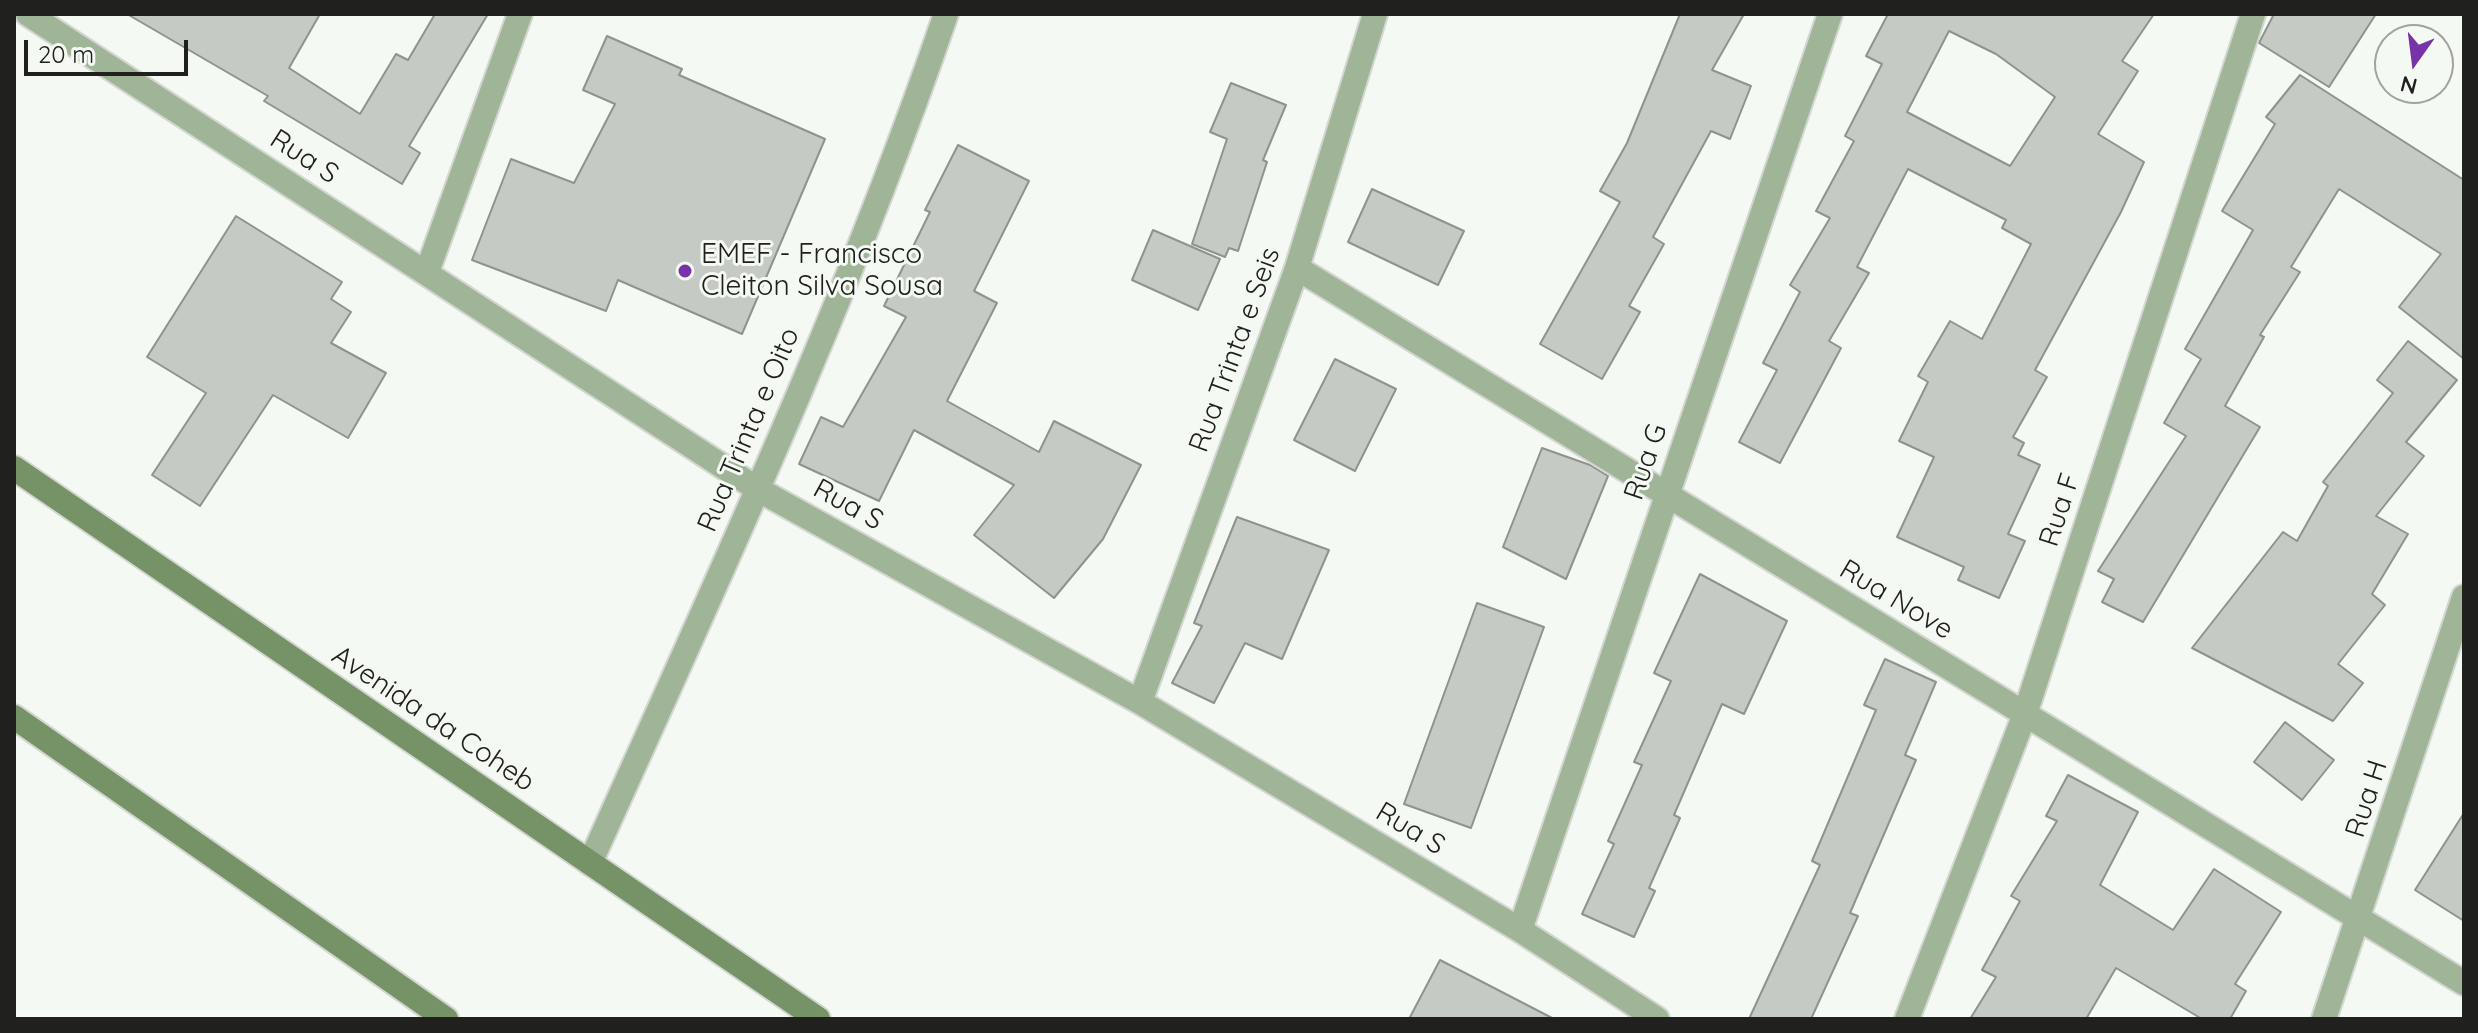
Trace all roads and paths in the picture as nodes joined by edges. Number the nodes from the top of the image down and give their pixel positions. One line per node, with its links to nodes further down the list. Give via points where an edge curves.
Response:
1 (28, 14): 8 (street, Rua S)
2 (520, 14): 8 (street)
3 (946, 14): 10 (street, Rua Trinta e Oito, via 907,129)
4 (1375, 14): 7 (street, Rua Trinta e Seis)
5 (1830, 14): 11 (street, Rua G)
6 (2253, 14): 14 (street, Rua F)
7 (1297, 268): 11 (street, Rua Nove); 13 (street, Rua Trinta e Seis)
8 (427, 272): 10 (street, Rua S)
9 (14, 468): 16 (main road, Avenida da Coheb)
10 (759, 490): 13 (street, Rua S); 16 (street, Rua Trinta e Oito)
11 (1666, 495): 14 (street, Rua Nove); 18 (street, Rua G)
12 (2464, 597): 17 (street, Rua H)
13 (1140, 702): 18 (street, Rua S)
14 (2025, 714): 17 (street, Rua Nove); 23 (street, Rua F)
15 (14, 717): 20 (main road)
16 (590, 863): 21 (main road, Avenida da Coheb)
17 (2360, 919): 19 (street, Rua Nove); 24 (street, Rua H)
18 (1520, 930): 22 (street, Rua S)
19 (2464, 983)
20 (446, 1019)
21 (818, 1019)
22 (1657, 1019)
23 (1907, 1019)
24 (2324, 1019)

